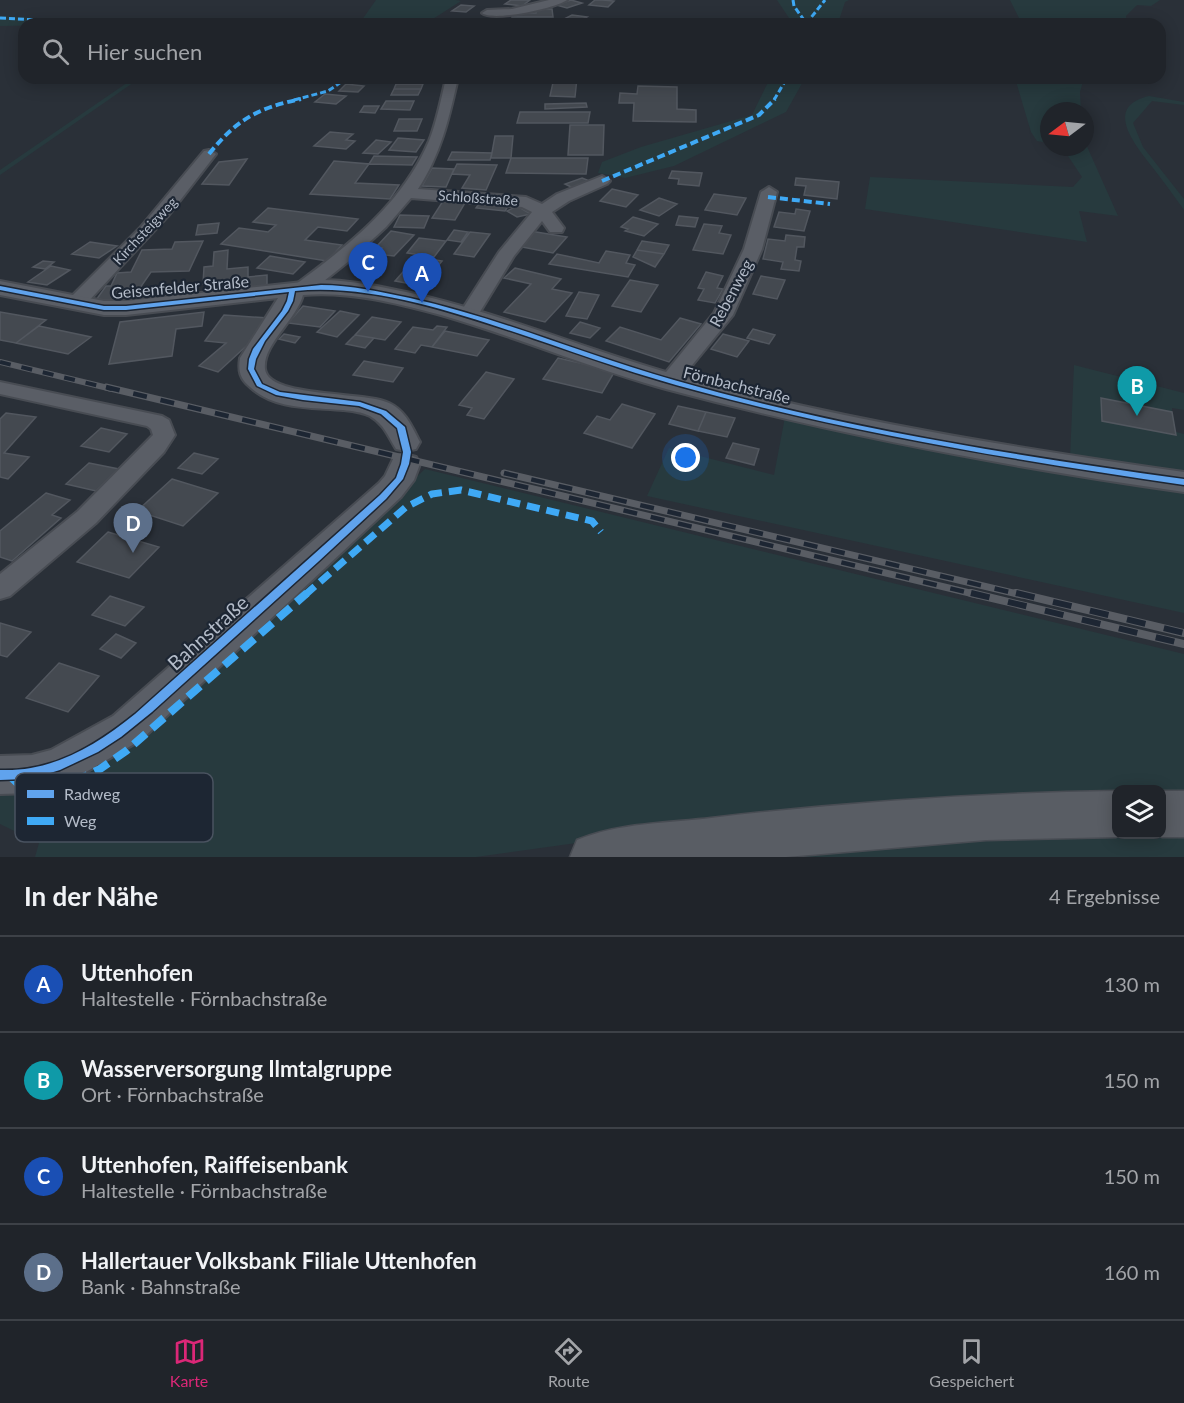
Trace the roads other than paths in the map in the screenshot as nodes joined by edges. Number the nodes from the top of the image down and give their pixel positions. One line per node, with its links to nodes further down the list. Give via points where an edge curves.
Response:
1 (500, 0): 2 (street, via 484,16)
2 (562, 0)
3 (451, 84): 7 (street, via 437,139)
4 (209, 154): 12 (street, Kirchsteigweg, via 144,236)
5 (602, 181): 8 (street, Schloßstraße)
6 (769, 192): 14 (street, Rebenweg, via 753,249 723,315)
7 (409, 193): 8 (street, Schloßstraße, via 516,200); 11 (street, via 376,228)
8 (543, 212): 9 (street, Schloßstraße); 13 (street, Schloßstraße, via 517,240)
9 (556, 228)
10 (0, 288): 12 (street, Geisenfelder Straße)
11 (297, 289): 12 (street, Geisenfelder Straße, via 126,308); 13 (street, Förnbachstraße, via 368,292); 18 (street, Bahnstraße, via 255,353 251,363 255,379 290,397 365,405 397,422 406,453 399,480 127,728 60,766)
12 (76, 303)
13 (468, 316): 14 (street, Förnbachstraße)
14 (669, 381): 16 (street, Förnbachstraße, via 786,412)
15 (0, 388): 17 (street, via 154,421 161,425 164,435 87,517)
16 (1184, 482)
17 (0, 589)
18 (36, 773)
19 (0, 775): 20 (street, Bahnstraße)
20 (15, 775)
21 (1112, 814): 24 (main road, via 898,823)
22 (1166, 814): 23 (main road)
23 (1184, 814)
24 (595, 857)

